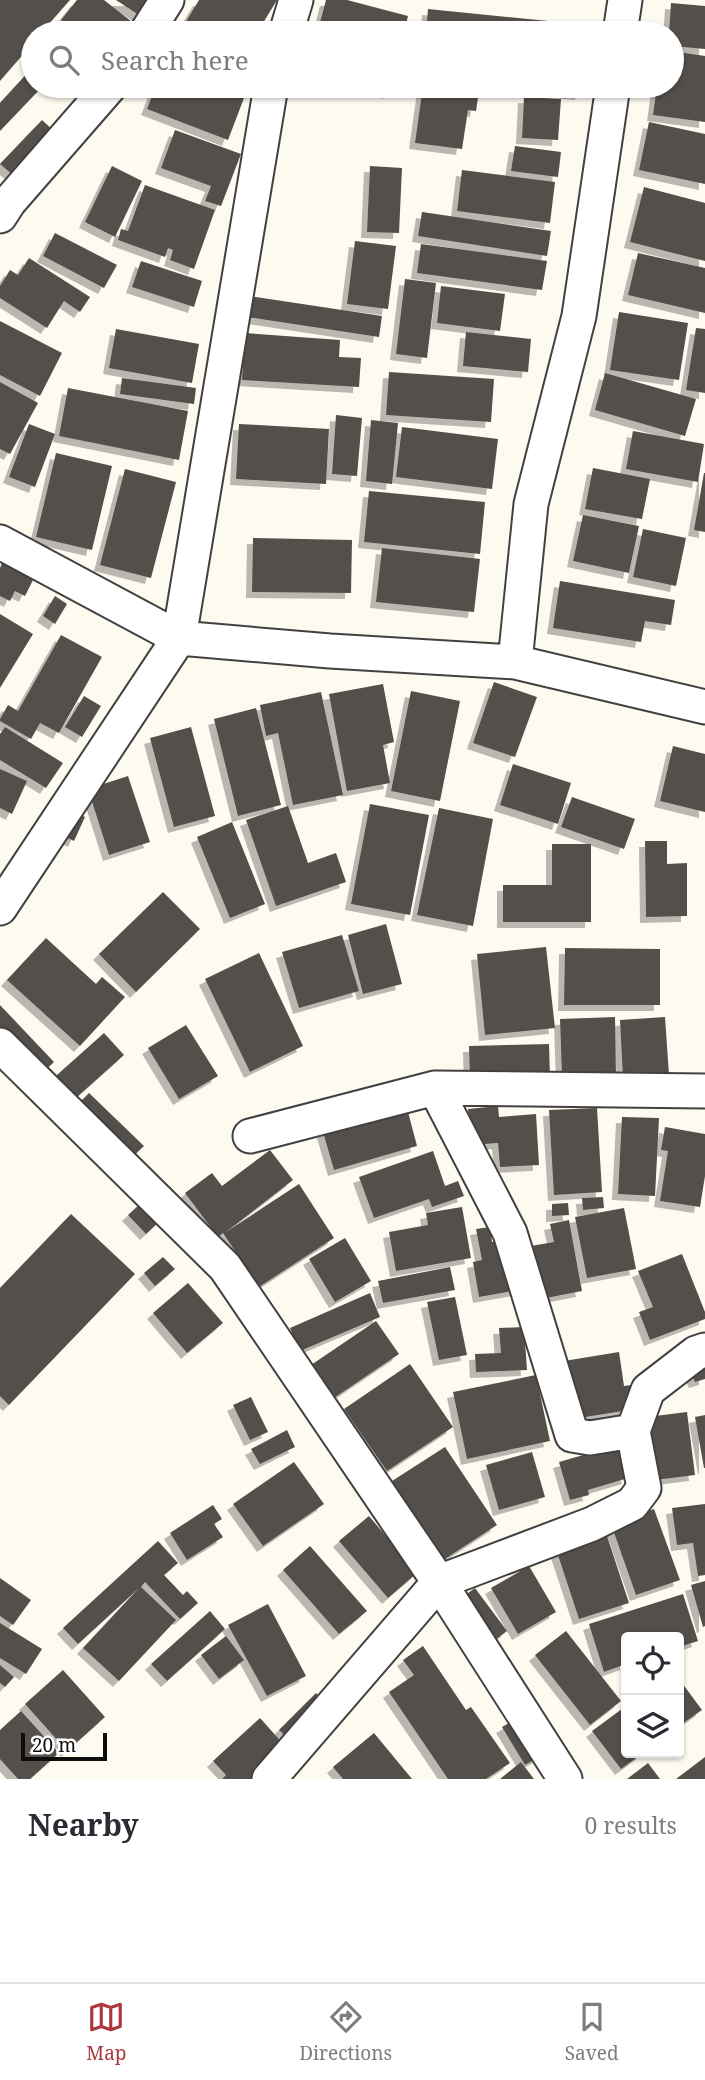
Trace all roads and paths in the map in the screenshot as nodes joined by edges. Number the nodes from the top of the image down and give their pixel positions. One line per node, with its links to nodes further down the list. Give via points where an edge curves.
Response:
1 (167, 0): 4 (street)
2 (296, 0): 5 (street)
3 (625, 0): 6 (street)
4 (154, 21)
5 (290, 21)
6 (622, 21)
7 (100, 98): 10 (street)
8 (269, 98): 12 (street)
9 (610, 98): 13 (street, via 579,316 531,504)
10 (0, 216)
11 (0, 542): 12 (street)
12 (179, 638): 13 (street); 15 (street)
13 (514, 662): 14 (street)
14 (705, 707)
15 (0, 908)
16 (0, 1045): 22 (street, via 225,1267)
17 (435, 1088): 18 (street); 19 (street); 21 (street, via 510,1233 572,1435 590,1438)
18 (705, 1091)
19 (250, 1136)
20 (705, 1350): 21 (street, via 648,1390)
21 (633, 1432): 22 (street, via 644,1488 632,1504 592,1524)
22 (439, 1582): 23 (street); 24 (street)
23 (269, 1779)
24 (565, 1779)

